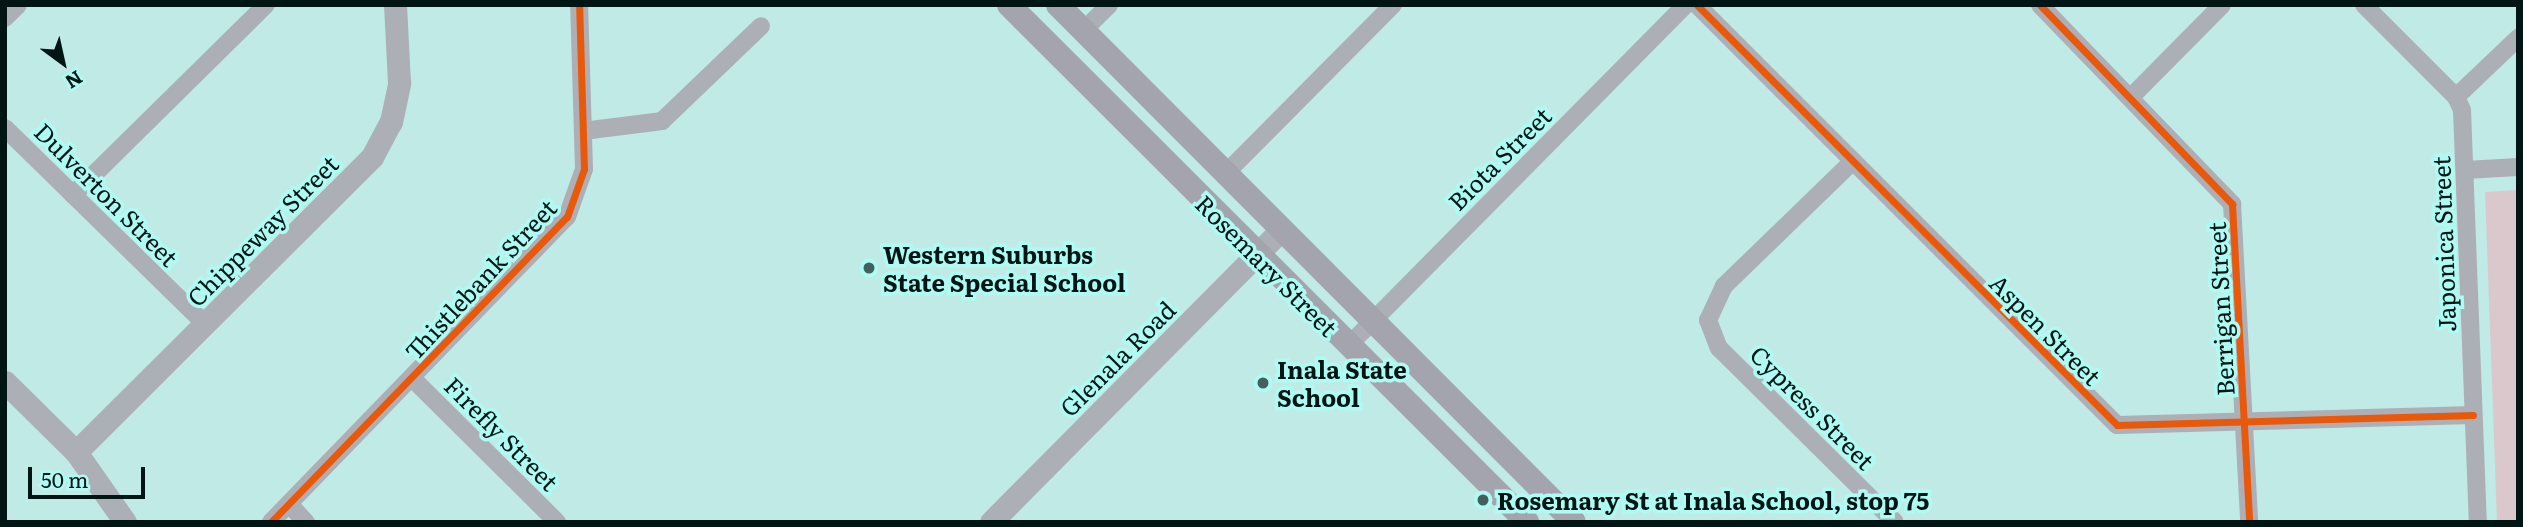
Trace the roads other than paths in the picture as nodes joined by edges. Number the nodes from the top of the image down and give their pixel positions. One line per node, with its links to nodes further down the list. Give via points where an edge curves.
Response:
1 (18, 5): 14 (street)
2 (266, 5): 26 (street)
3 (395, 5): 30 (street, Chippeway Street, via 399,83 391,122 372,157)
4 (579, 5): 21 (street, Thistlebank Street)
5 (1009, 5): 28 (main road, Rosemary Street)
6 (1058, 5): 16 (main road, Rosemary Street)
7 (1109, 5): 16 (street)
8 (1393, 5): 25 (street)
9 (1685, 5): 29 (street, Biota Street)
10 (1697, 5): 22 (street, Aspen Street)
11 (2040, 5): 18 (street, Berrigan Street)
12 (2221, 5): 18 (street)
13 (2364, 5): 19 (street)
14 (5, 18)
15 (761, 26): 21 (street, via 662,121)
16 (1083, 31): 25 (main road, Rosemary Street)
17 (2518, 37): 19 (street)
18 (2131, 97): 35 (street, Berrigan Street, via 2224,191 2237,216)
19 (2456, 97): 24 (street, Japonica Street)
20 (5, 128): 26 (street, Dulverton Street)
21 (583, 131): 32 (street, Thistlebank Street, via 584,169 567,217)
22 (1853, 161): 35 (street, Aspen Street, via 2117,425); 45 (street, Cypress Street, via 1724,286 1708,320 1719,348)
23 (2518, 167): 24 (street)
24 (2466, 170): 34 (street, Japonica Street)
25 (1224, 175): 27 (main road, Rosemary Street)
26 (73, 195): 30 (street, Dulverton Street)
27 (1280, 231): 28 (street, Glenala Road); 29 (main road, Rosemary Street)
28 (1256, 255): 31 (main road, Rosemary Street); 42 (street, Glenala Road)
29 (1372, 321): 31 (street, Biota Street); 44 (main road, Rosemary Street)
30 (205, 324): 36 (street, Chippeway Street)
31 (1349, 345): 43 (main road, Rosemary Street)
32 (413, 379): 37 (street, Thistlebank Street); 41 (street, Firefly Street)
33 (5, 382): 36 (street)
34 (2473, 415): 35 (street, Aspen Street); 47 (street, Japonica Street)
35 (2244, 420): 46 (street, Berrigan Street)
36 (76, 452): 38 (street)
37 (289, 504): 39 (street, Thistlebank Street); 40 (street)
38 (125, 522)
39 (271, 522)
40 (306, 522)
41 (557, 522)
42 (991, 522)
43 (1527, 522)
44 (1574, 522)
45 (1895, 522)
46 (2249, 522)
47 (2478, 522)

